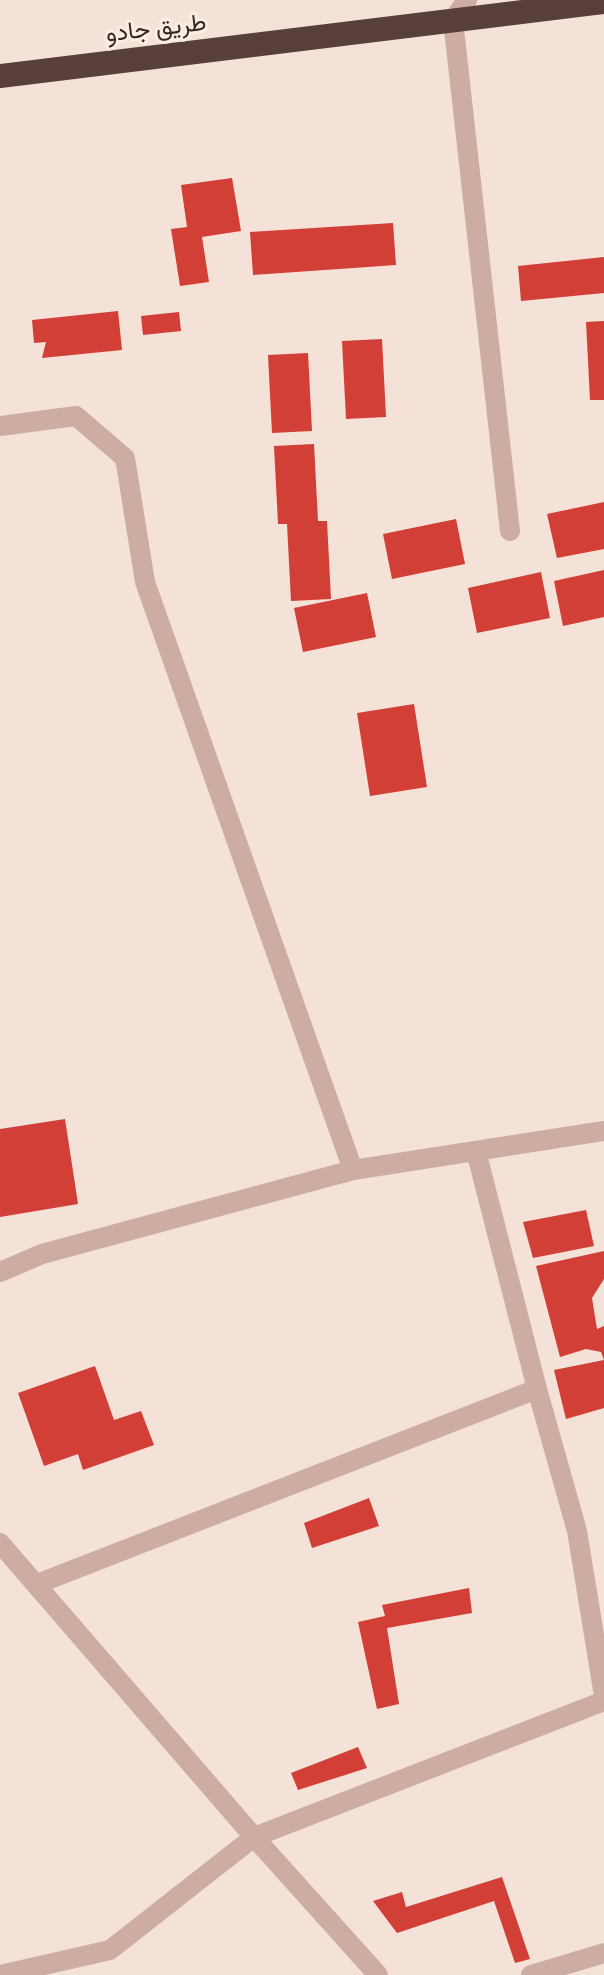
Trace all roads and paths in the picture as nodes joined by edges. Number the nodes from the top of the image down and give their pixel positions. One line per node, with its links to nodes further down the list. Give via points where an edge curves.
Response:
1 (588, 2): 2 (highway, طريق جادو)
2 (460, 10): 3 (highway, طريق جادو); 5 (street)
3 (0, 76)
4 (0, 426): 8 (street, via 76,416 125,458 145,582)
5 (510, 531)
6 (604, 1131): 7 (street)
7 (476, 1151): 8 (street); 10 (street)
8 (353, 1170): 9 (street, via 42,1254)
9 (0, 1272)
10 (537, 1389): 12 (street); 13 (street, via 577,1531)
11 (0, 1543): 12 (street)
12 (37, 1584): 14 (street)
13 (604, 1698): 14 (street)
14 (254, 1837): 16 (street, via 110,1950); 17 (street)
15 (604, 1953): 18 (street)
16 (0, 1975)
17 (378, 1975)
18 (531, 1975)

